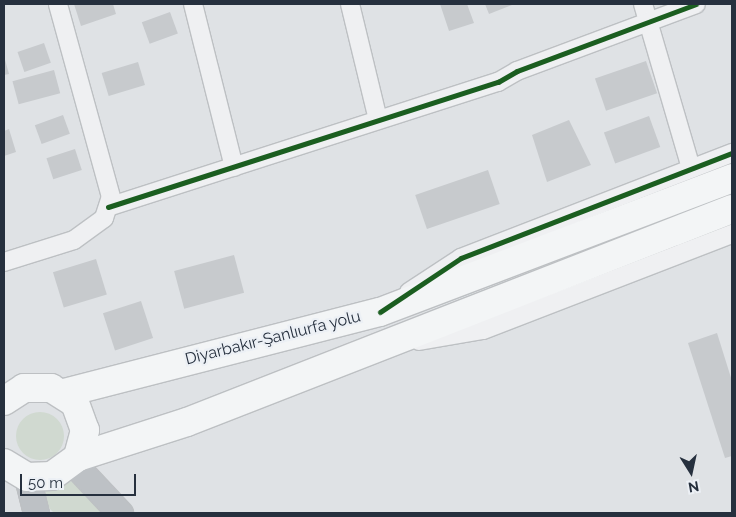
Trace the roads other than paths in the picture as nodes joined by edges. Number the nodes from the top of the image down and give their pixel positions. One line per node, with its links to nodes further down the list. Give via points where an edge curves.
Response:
1 (58, 4): 12 (street, via 107,180 111,197)
2 (193, 4): 9 (street)
3 (350, 4): 7 (street)
4 (643, 4): 6 (street)
5 (696, 4): 6 (street)
6 (648, 21): 7 (street, via 516,71 498,82); 10 (street)
7 (378, 120): 9 (street)
8 (732, 153): 10 (street)
9 (234, 166): 12 (street)
10 (691, 168): 16 (street, via 460,258)
11 (732, 178): 16 (highway, Diyarbakır-Şanlıurfa yolu)
12 (108, 207): 15 (street, via 96,226 74,240)
13 (732, 209): 17 (highway)
14 (732, 234): 17 (street, via 483,330)
15 (4, 262)
16 (380, 312): 18 (highway, Diyarbakır-Şanlıurfa yolu)
17 (371, 350): 20 (highway, via 188,422)
18 (64, 394): 19 (highway, via 38,386 24,388); 20 (highway, via 82,416 84,437)
19 (4, 401)
20 (75, 460): 21 (highway, via 52,476); 23 (main road)
21 (14, 474): 22 (main road)
22 (36, 513)
23 (120, 513)

